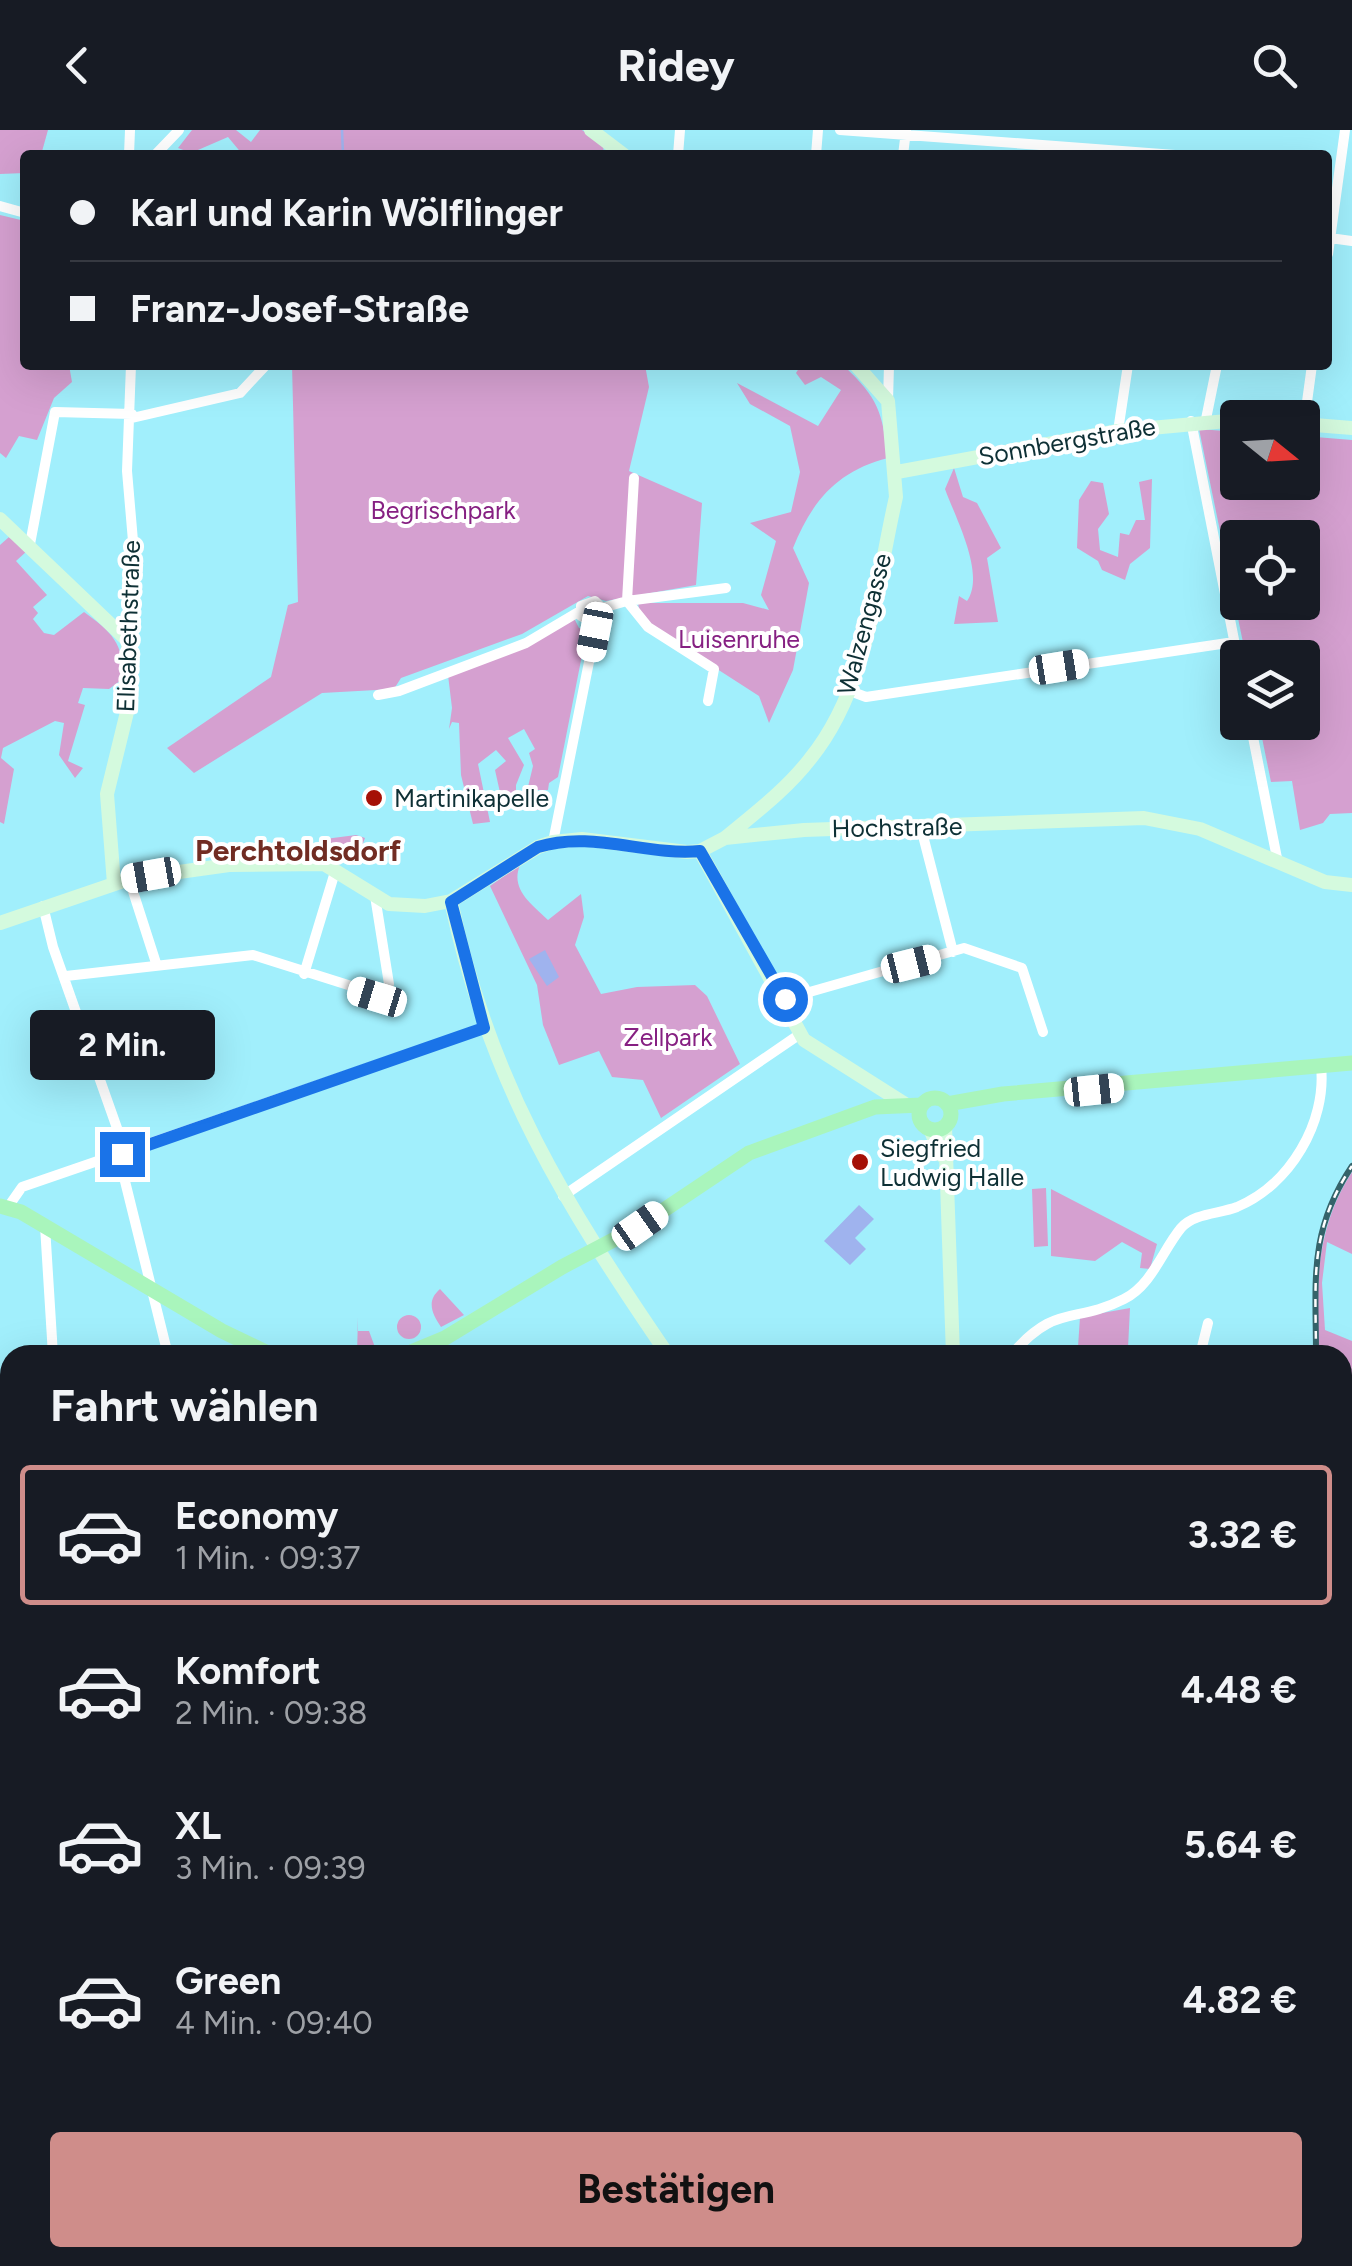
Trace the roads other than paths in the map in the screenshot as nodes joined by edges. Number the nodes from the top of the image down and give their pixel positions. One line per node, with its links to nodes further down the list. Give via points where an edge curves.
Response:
1 (179, 130): 6 (street)
2 (591, 130): 7 (main road)
3 (840, 130): 5 (street)
4 (1345, 130): 9 (street)
5 (906, 132): 8 (street)
6 (159, 150)
7 (616, 150)
8 (1113, 150)
9 (1333, 176)
10 (131, 370): 19 (street, Elisabethstraße)
11 (261, 370): 19 (street, via 240,393)
12 (860, 370): 18 (main road)
13 (889, 370): 18 (street, Walzengasse)
14 (1127, 370): 24 (street)
15 (1215, 370): 20 (street)
16 (1311, 370): 17 (street)
17 (1307, 400)
18 (888, 401): 25 (main road, Walzengasse)
19 (132, 416): 28 (street, via 55,412); 35 (street, Elisabethstraße)
20 (1198, 420): 21 (main road, Sonnbergstraße); 24 (main road, Sonnbergstraße); 34 (street)
21 (1220, 420)
22 (1320, 425): 23 (main road)
23 (1352, 428)
24 (1118, 431): 25 (main road, Sonnbergstraße)
25 (897, 472): 37 (main road, Walzengasse)
26 (634, 478): 30 (street)
27 (0, 519): 28 (main road)
28 (30, 544): 35 (main road)
29 (726, 588): 30 (street)
30 (627, 601): 31 (street); 39 (street, via 648,627 714,668)
31 (602, 608): 32 (street, via 589,600); 33 (street)
32 (580, 611): 33 (street); 38 (street, via 526,644)
33 (592, 622): 43 (street)
34 (1234, 640)
35 (128, 641): 47 (main road, Elisabethstraße, via 128,708 107,794)
36 (1220, 644): 37 (street, via 866,697)
37 (850, 691): 42 (main road, Walzengasse, via 813,756)
38 (378, 695)
39 (708, 701)
40 (1254, 740): 45 (street)
41 (921, 828): 42 (main road, Hochstraße); 45 (main road, Hochstraße, via 1144,818 1200,829); 53 (street)
42 (725, 838): 44 (main road, Hochstraße)
43 (553, 842): 44 (main road, Hochstraße); 50 (main road, Hochstraße)
44 (700, 851): 57 (main road)
45 (1278, 863): 48 (main road, Hochstraße)
46 (334, 872): 47 (main road, via 317,863 264,863); 49 (main road); 55 (street)
47 (121, 882): 51 (main road); 54 (street)
48 (1352, 885)
49 (376, 896): 50 (main road, via 402,905); 55 (street, via 387,992 377,997)
50 (451, 902): 58 (main road)
51 (43, 906): 52 (main road); 56 (street)
52 (0, 924)
53 (953, 952): 57 (street); 59 (street, via 964,948 1018,964)
54 (156, 963): 55 (street, via 253,954); 56 (street)
55 (304, 974)
56 (66, 976): 65 (street)
57 (785, 999): 60 (main road)
58 (484, 1028): 65 (street); 66 (main road)
59 (1043, 1032)
60 (800, 1034): 63 (main road); 66 (street)
61 (1352, 1062): 62 (main road)
62 (1321, 1066): 64 (main road, via 990,1097); 80 (street, via 1318,1118 1279,1178 1244,1204 1181,1228 1128,1298 1045,1322)
63 (916, 1108): 64 (main road); 64 (main road, via 934,1098); 69 (main road, via 846,1118 750,1154)
64 (943, 1119): 79 (main road)
65 (122, 1154): 67 (street, via 22,1186); 70 (street)
66 (563, 1196): 69 (main road)
67 (4, 1207): 68 (main road)
68 (45, 1224): 70 (main road); 74 (street)
69 (596, 1250): 77 (main road); 78 (main road)
70 (149, 1286): 71 (main road); 72 (street)
71 (172, 1299): 72 (street); 76 (main road)
72 (158, 1314): 75 (street)
73 (1208, 1324): 81 (street)
74 (52, 1345)
75 (166, 1345)
76 (254, 1345)
77 (428, 1345)
78 (661, 1345)
79 (953, 1345)
80 (1021, 1345)
81 (1206, 1345)

